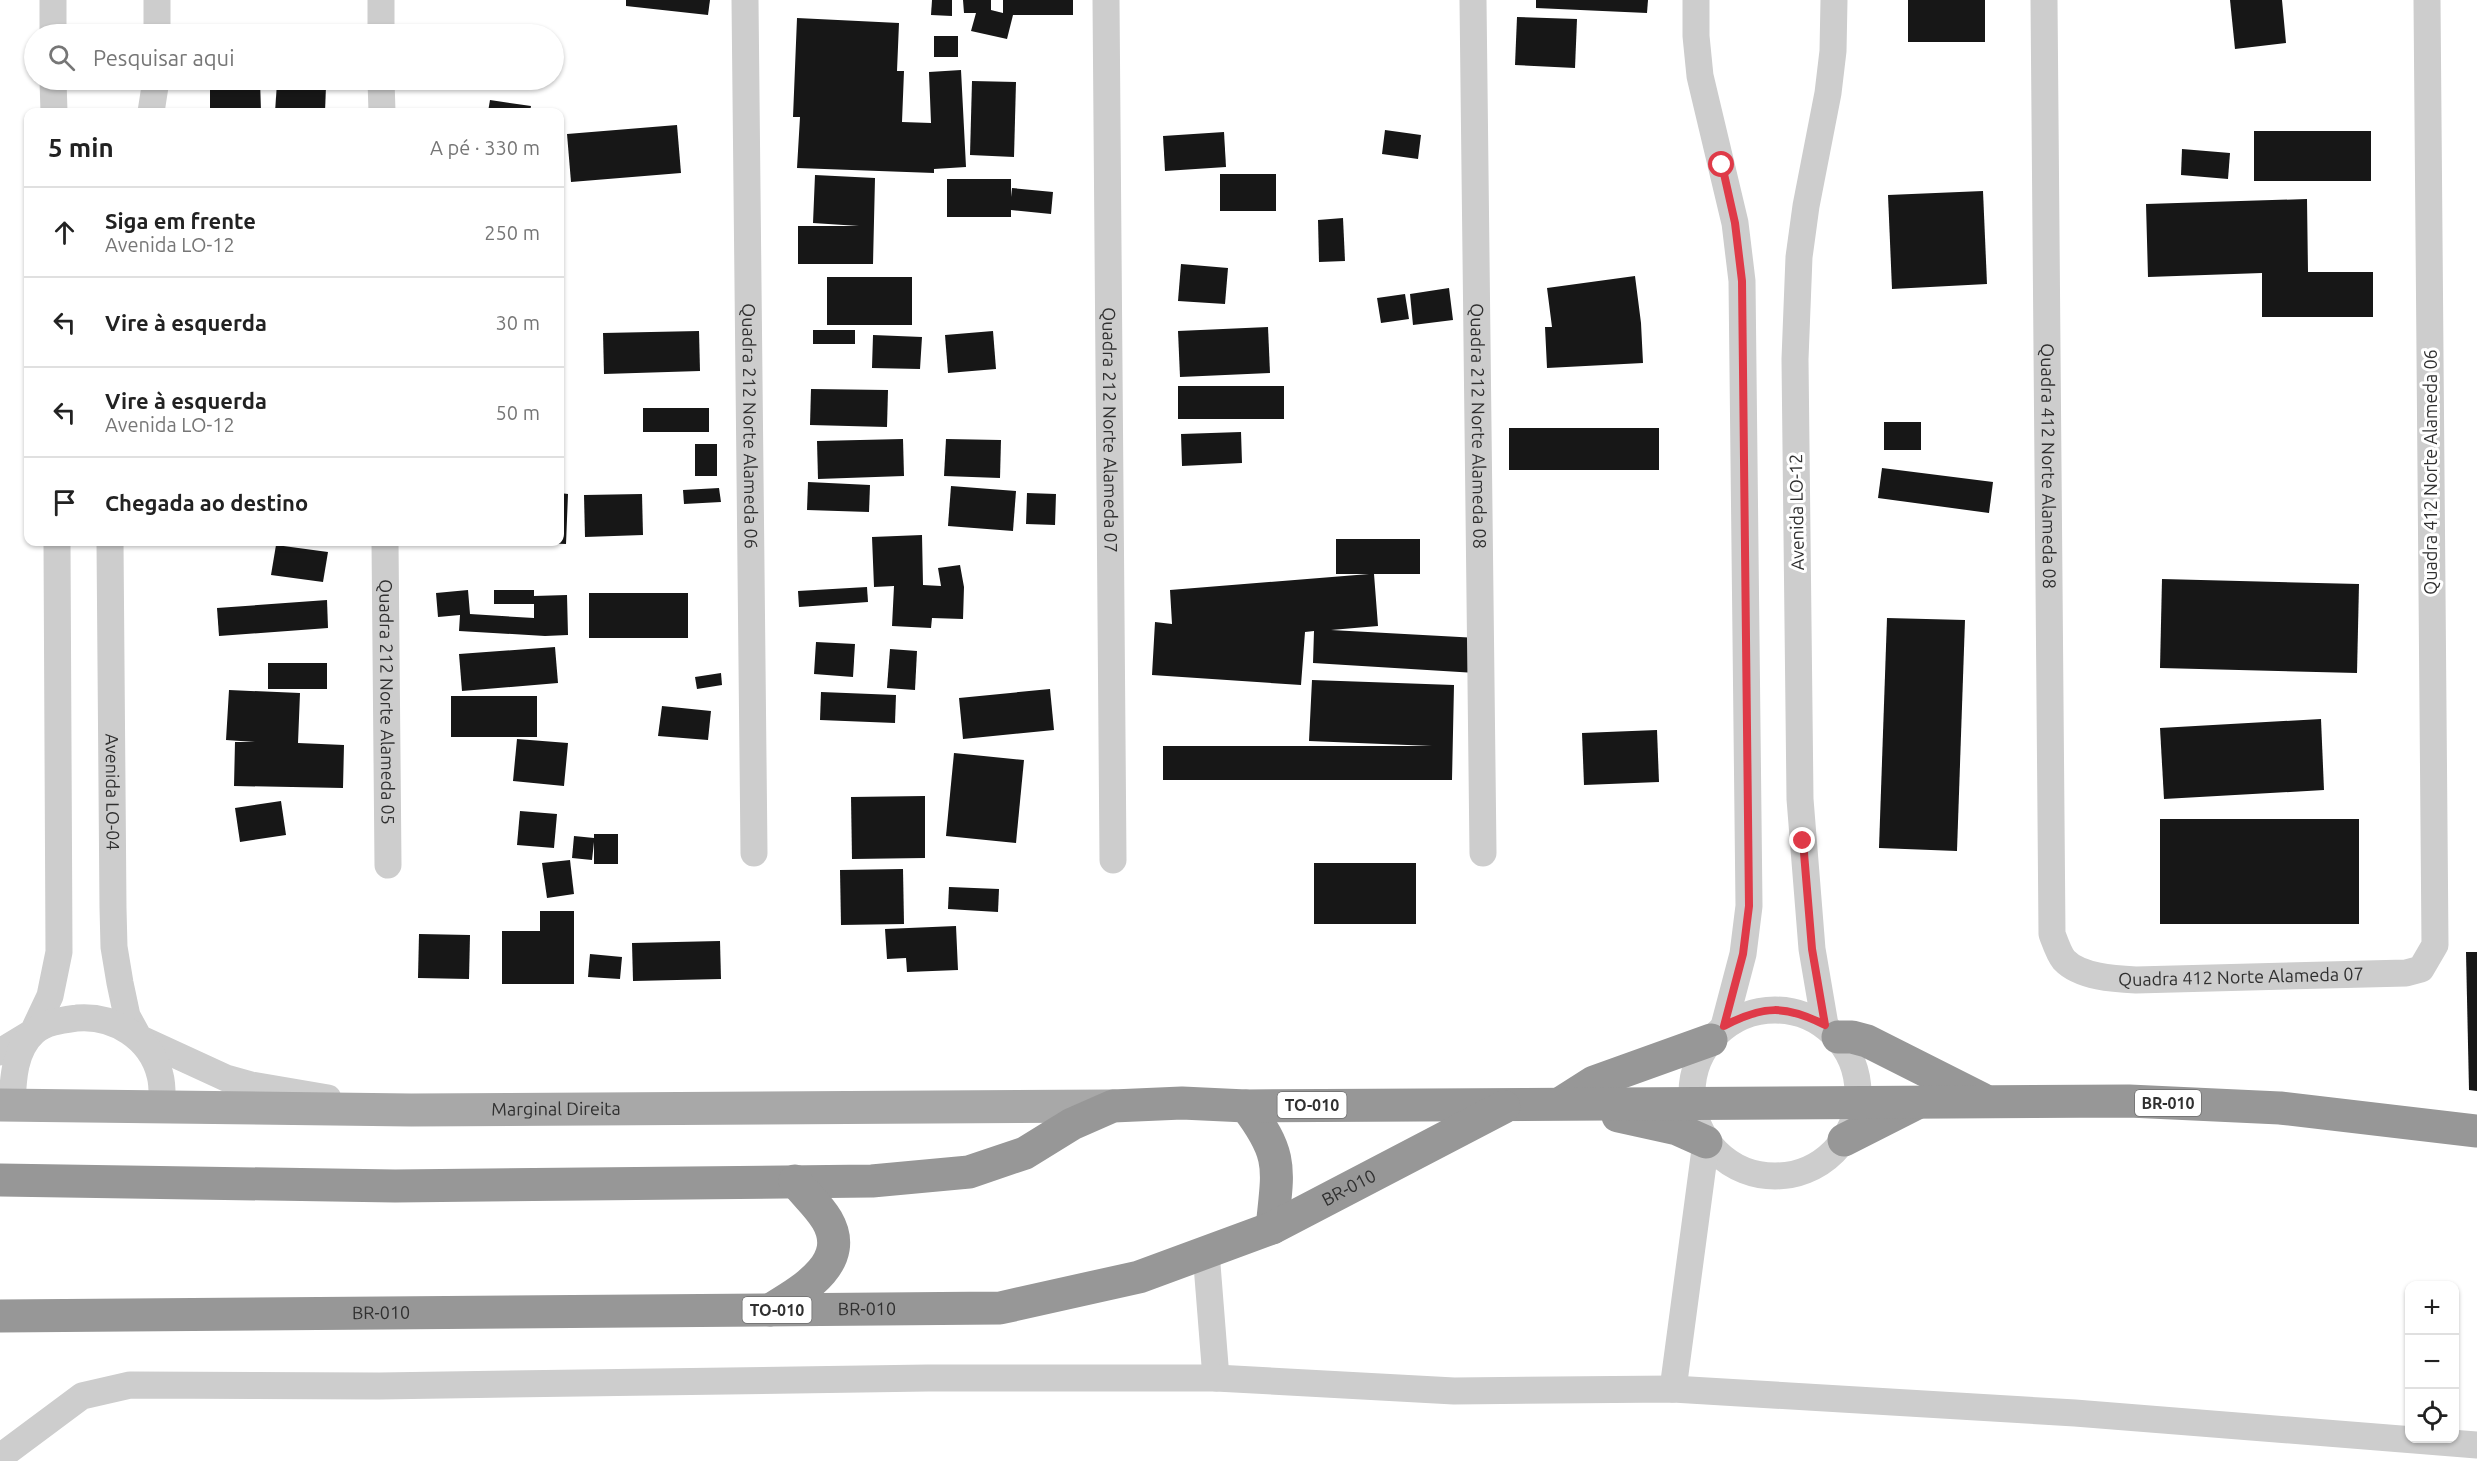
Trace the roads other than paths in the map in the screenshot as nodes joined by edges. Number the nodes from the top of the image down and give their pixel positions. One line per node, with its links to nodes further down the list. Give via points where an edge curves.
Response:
1 (53, 0): 11 (street)
2 (157, 0): 12 (street)
3 (381, 0): 13 (street)
4 (745, 0): 23 (street, Quadra 212 Norte Alameda 06)
5 (1106, 0): 25 (street, Quadra 212 Norte Alameda 07)
6 (1473, 0): 24 (street, Quadra 212 Norte Alameda 08)
7 (1696, 0): 31 (street, via 1700,76 1735,223 1742,281 1749,906 1743,954)
8 (1834, 0): 29 (street, Avenida LO-12, via 1828,93 1799,257 1795,359 1800,799 1812,949)
9 (2044, 0): 27 (street, Quadra 412 Norte Alameda 08)
10 (2427, 0): 28 (street, Quadra 412 Norte Alameda 06)
11 (53, 24)
12 (157, 24)
13 (381, 24)
14 (53, 90): 17 (street)
15 (154, 90): 18 (street)
16 (381, 90): 19 (street)
17 (54, 108)
18 (152, 108)
19 (382, 108)
20 (57, 546): 30 (street, via 60,937 50,996)
21 (110, 546): 32 (street, Avenida LO-04, via 114,935 127,1016)
22 (385, 546): 26 (street, Quadra 212 Norte Alameda 05)
23 (754, 853)
24 (1484, 853)
25 (1113, 860)
26 (388, 865)
27 (2052, 934): 28 (street, Quadra 412 Norte Alameda 07, via 2064,960 2082,970 2103,978 2136,980 2406,973 2421,969)
28 (2435, 945)
29 (1831, 1031): 31 (street, via 1801,1013 1775,1009 1748,1014); 35 (highway, via 1867,1041); 37 (street, Avenida LO-12, via 1850,1056 1858,1079)
30 (33, 1032): 32 (street, via 58,1021 92,1018 119,1026); 33 (street); 40 (street, via 14,1069)
31 (1718, 1033): 36 (street, via 1699,1059 1693,1080); 38 (highway, via 1594,1082)
32 (139, 1038): 43 (street, Avenida LO-04, via 158,1069); 44 (street, via 226,1078 251,1085)
33 (0, 1052)
34 (1920, 1101): 35 (highway, BR-010 / BR-010); 37 (highway, BR-010 / BR-010); 46 (highway)
35 (1987, 1101): 45 (highway, BR-010 / BR-010, via 2129,1101 2280,1108)
36 (1693, 1102): 37 (highway, TO-010); 38 (highway, TO-010); 47 (street)
37 (1858, 1102): 46 (street, via 1854,1122)
38 (1570, 1103): 39 (highway, TO-010); 47 (highway, via 1677,1129)
39 (1511, 1104): 42 (highway, TO-010); 50 (highway, BR-010 / TO-010)
40 (6, 1105): 43 (main road, Marginal Direita)
41 (1113, 1106): 42 (highway, TO-010); 44 (main road, Marginal Direita); 49 (highway, TO-010, via 1072,1124 1026,1153 969,1172 872,1181)
42 (1246, 1106): 50 (highway, via 1274,1150 1278,1173)
43 (162, 1107): 44 (main road, Marginal Direita)
44 (411, 1110)
45 (2477, 1131)
46 (1844, 1140): 47 (street, via 1814,1167 1789,1175 1762,1175 1737,1167)
47 (1706, 1142): 55 (street)
48 (0, 1180): 49 (highway, TO-010, via 395,1186)
49 (795, 1181): 52 (highway, via 827,1220 835,1248 817,1277)
50 (1272, 1228): 51 (highway, BR-010 / TO-010)
51 (1206, 1252): 52 (highway, BR-010 / TO-010, via 1139,1277 1000,1308); 54 (street)
52 (770, 1310): 53 (highway, BR-010 / TO-010)
53 (0, 1316)
54 (1216, 1378): 55 (street, via 1454,1391); 57 (street, via 130,1385 82,1396)
55 (1673, 1389): 56 (street, via 2075,1413)
56 (2477, 1445)
57 (0, 1457)

